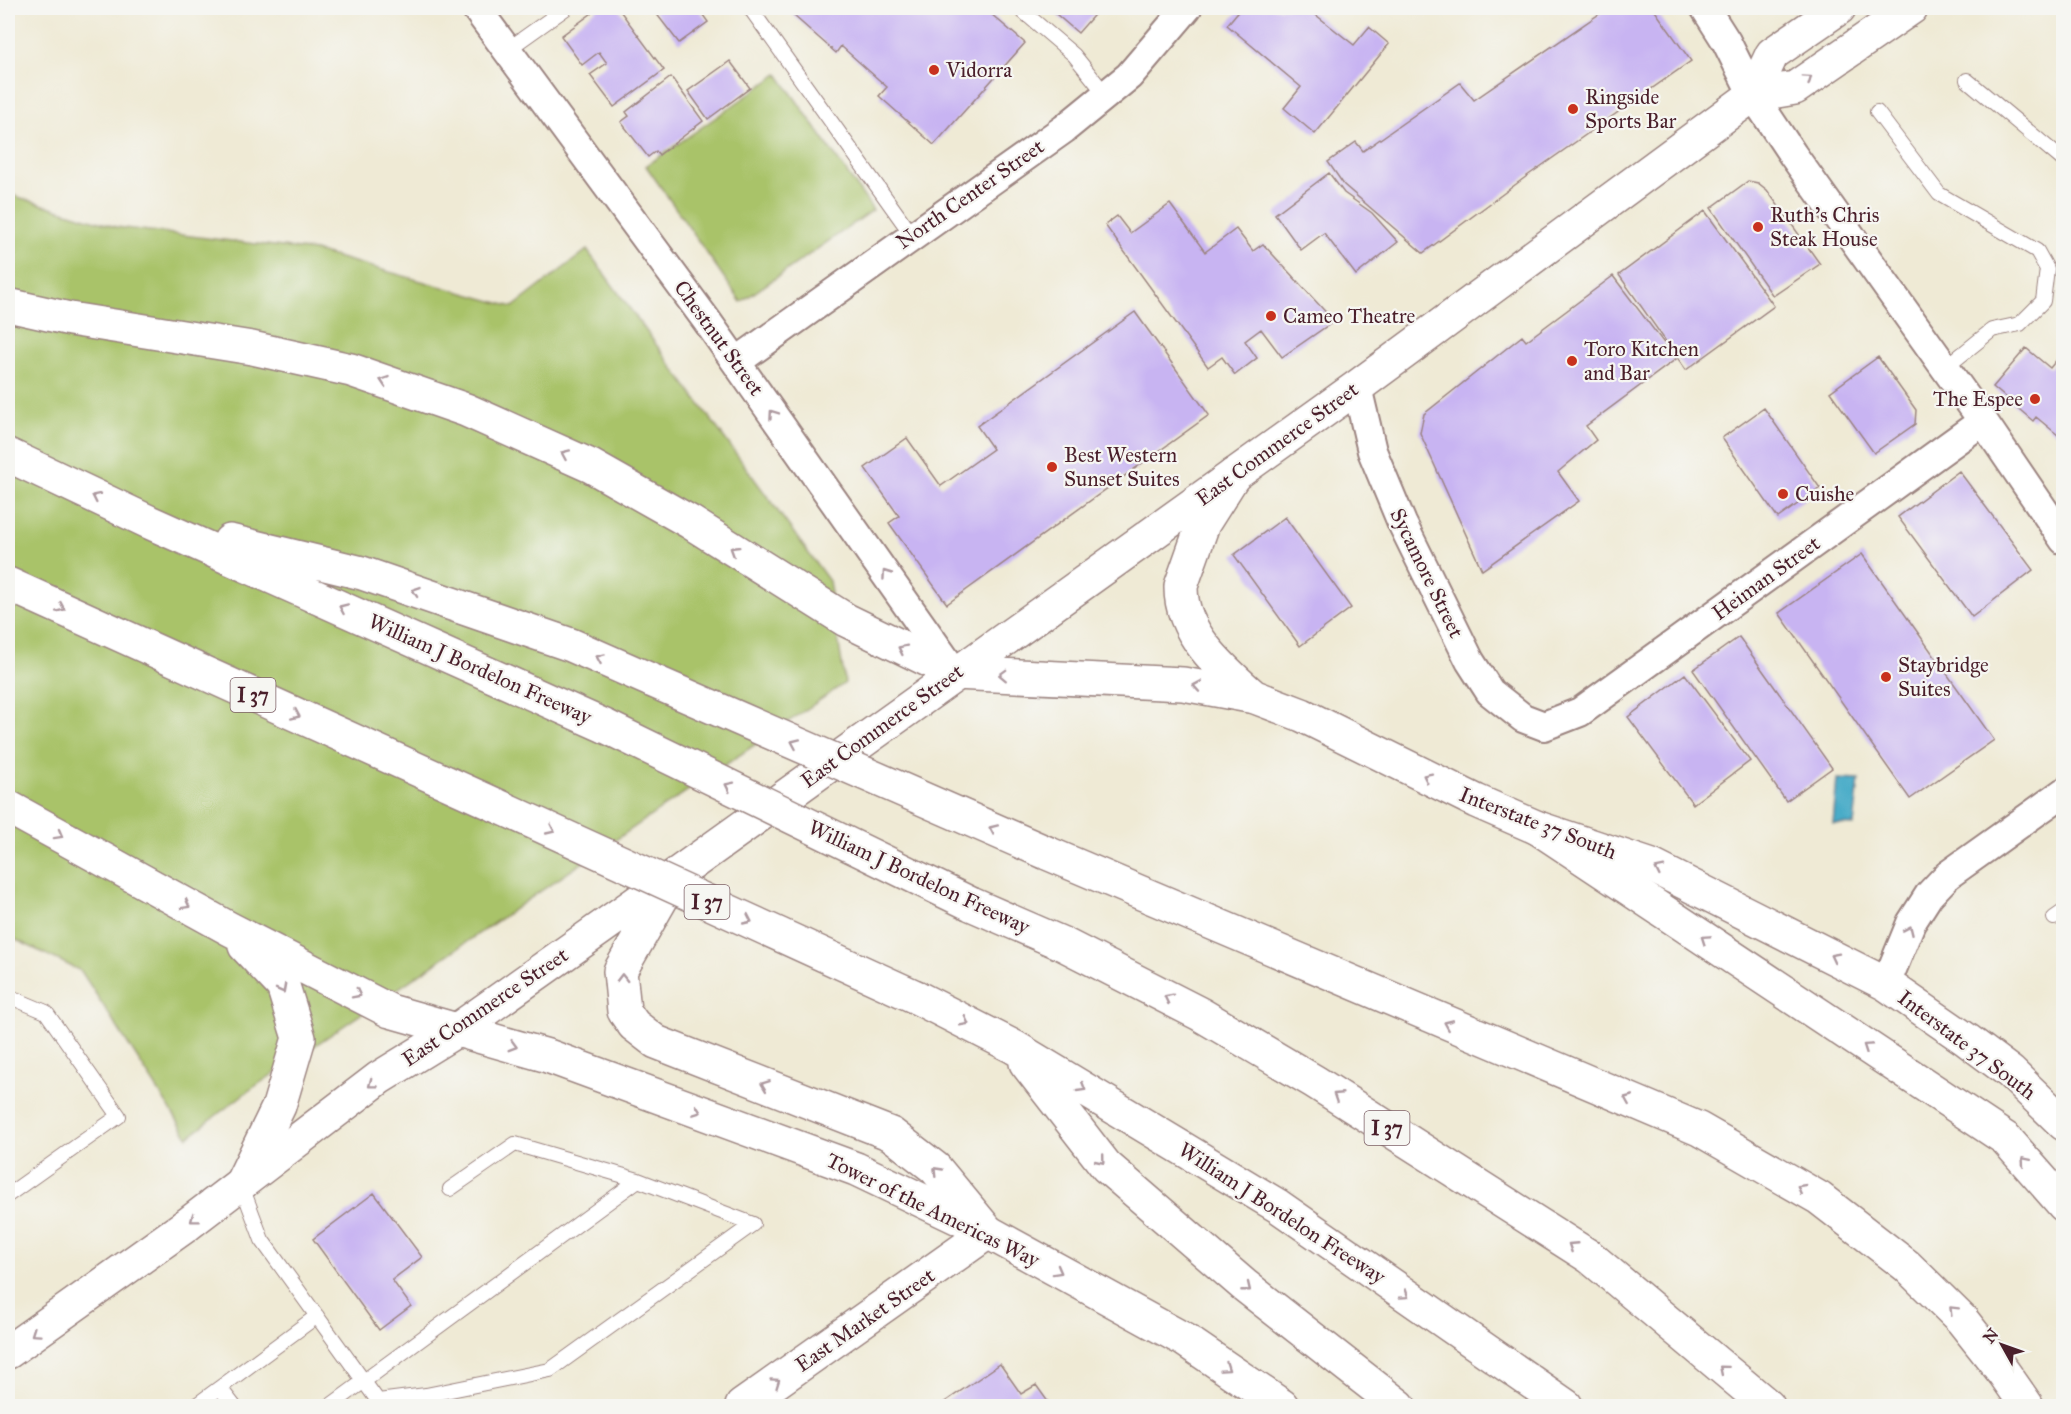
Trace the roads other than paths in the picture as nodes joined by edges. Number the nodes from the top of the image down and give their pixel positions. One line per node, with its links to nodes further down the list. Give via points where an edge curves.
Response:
1 (476, 8): 9 (street, Chestnut Street)
2 (566, 8): 9 (lane)
3 (750, 8): 15 (lane)
4 (1019, 8): 11 (lane, via 1074,55)
5 (1187, 8): 11 (street, North Center Street, via 1129,76)
6 (1705, 8): 12 (street)
7 (1839, 8): 12 (main road, East Commerce Street, via 1772,54)
8 (1911, 8): 12 (main road, East Commerce Street, one-way to 8, via 1795,88)
9 (507, 50): 17 (street, Chestnut Street)
10 (1967, 80): 14 (lane)
11 (1106, 95): 15 (street, North Center Street)
12 (1753, 95): 18 (street); 19 (main road, East Commerce Street)
13 (1877, 112): 18 (lane, via 1939,194 2037,251 2047,269 2043,301 2020,324 1992,330)
14 (2064, 161)
15 (912, 236): 17 (street, North Center Street)
16 (8, 305): 26 (main road, one-way to 16, via 846,620 690,522 591,466 466,410 351,370 252,348 70,319)
17 (736, 362): 26 (street, Chestnut Street, one-way to 17)
18 (1945, 368): 20 (street)
19 (1357, 387): 22 (main road, East Commerce Street); 28 (street, Sycamore Street, via 1372,451 1402,523 1470,661 1490,692 1523,717)
20 (1983, 421): 24 (street); 28 (street, Heiman Street, via 1580,712)
21 (8, 455): 23 (main road, William J Bordelon Freeway / I 37, one-way to 21)
22 (1234, 475): 26 (main road, East Commerce Street); 27 (main road, via 1203,524 1181,594 1197,637 1222,669)
23 (149, 522): 56 (main road, William J Bordelon Freeway / I 37, one-way to 23, bridge, via 1590,1257 1325,1088 1200,1014 1063,944 971,904 607,727); 57 (main road, one-way to 23, bridge, via 1962,1320 1907,1266 1819,1198 1699,1129 1047,853 571,645 362,573)
24 (2064, 540)
25 (8, 584): 37 (main road, William J Bordelon Freeway / I 37, one-way to 37, bridge, via 916,997)
26 (955, 673): 27 (main road, Interstate 37 South, one-way to 26, via 1183,684); 32 (main road, East Commerce Street)
27 (1255, 697): 31 (main road, Interstate 37 South, one-way to 27, via 1302,715)
28 (1544, 726)
29 (2064, 792): 34 (street, one-way to 29, via 1911,923 1929,895 1948,876)
30 (8, 807): 33 (main road, Tower of the Americas Way, one-way to 33)
31 (1538, 828): 34 (main road, Interstate 37 South, one-way to 31, via 1652,866); 43 (main road, one-way to 31, via 2006,1139)
32 (673, 878): 36 (main road, East Commerce Street); 44 (main road, one-way to 32, via 935,1168 891,1134 656,1042 634,1025 624,1011 620,971)
33 (230, 929): 36 (main road, Tower of the Americas Way, one-way to 36, via 390,1011); 40 (main road, one-way to 40, via 283,987 299,1038 279,1106)
34 (1886, 984): 38 (main road, Interstate 37 South, via 2010,1072)
35 (8, 996): 42 (lane, via 46,1012 119,1116)
36 (457, 1030): 40 (main road, East Commerce Street, one-way to 40, via 379,1078); 44 (main road, Tower of the Americas Way, one-way to 44, via 548,1056 856,1169)
37 (1014, 1047): 54 (main road, one-way to 54, via 1106,1166 1244,1286); 55 (main road, William J Bordelon Freeway / I 37, one-way to 55, via 1278,1206)
38 (2064, 1124)
39 (638, 1180): 41 (lane, via 514,1144); 47 (lane); 47 (lane, via 753,1224 550,1370 378,1401)
40 (241, 1184): 45 (lane, via 262,1240); 46 (main road, East Commerce Street, one-way to 46)
41 (450, 1189)
42 (8, 1195)
43 (2064, 1204)
44 (988, 1232): 52 (main road, East Market Street, one-way to 44); 53 (main road, Tower of the Americas Way, one-way to 53, via 1185,1340)
45 (317, 1316): 47 (lane); 48 (lane)
46 (8, 1352)
47 (364, 1382): 51 (lane)
48 (220, 1388): 49 (lane); 50 (lane)
49 (195, 1407)
50 (234, 1407)
51 (330, 1407)
52 (742, 1407)
53 (1282, 1407)
54 (1399, 1407)
55 (1566, 1407)
56 (1768, 1407)
57 (2026, 1407)

